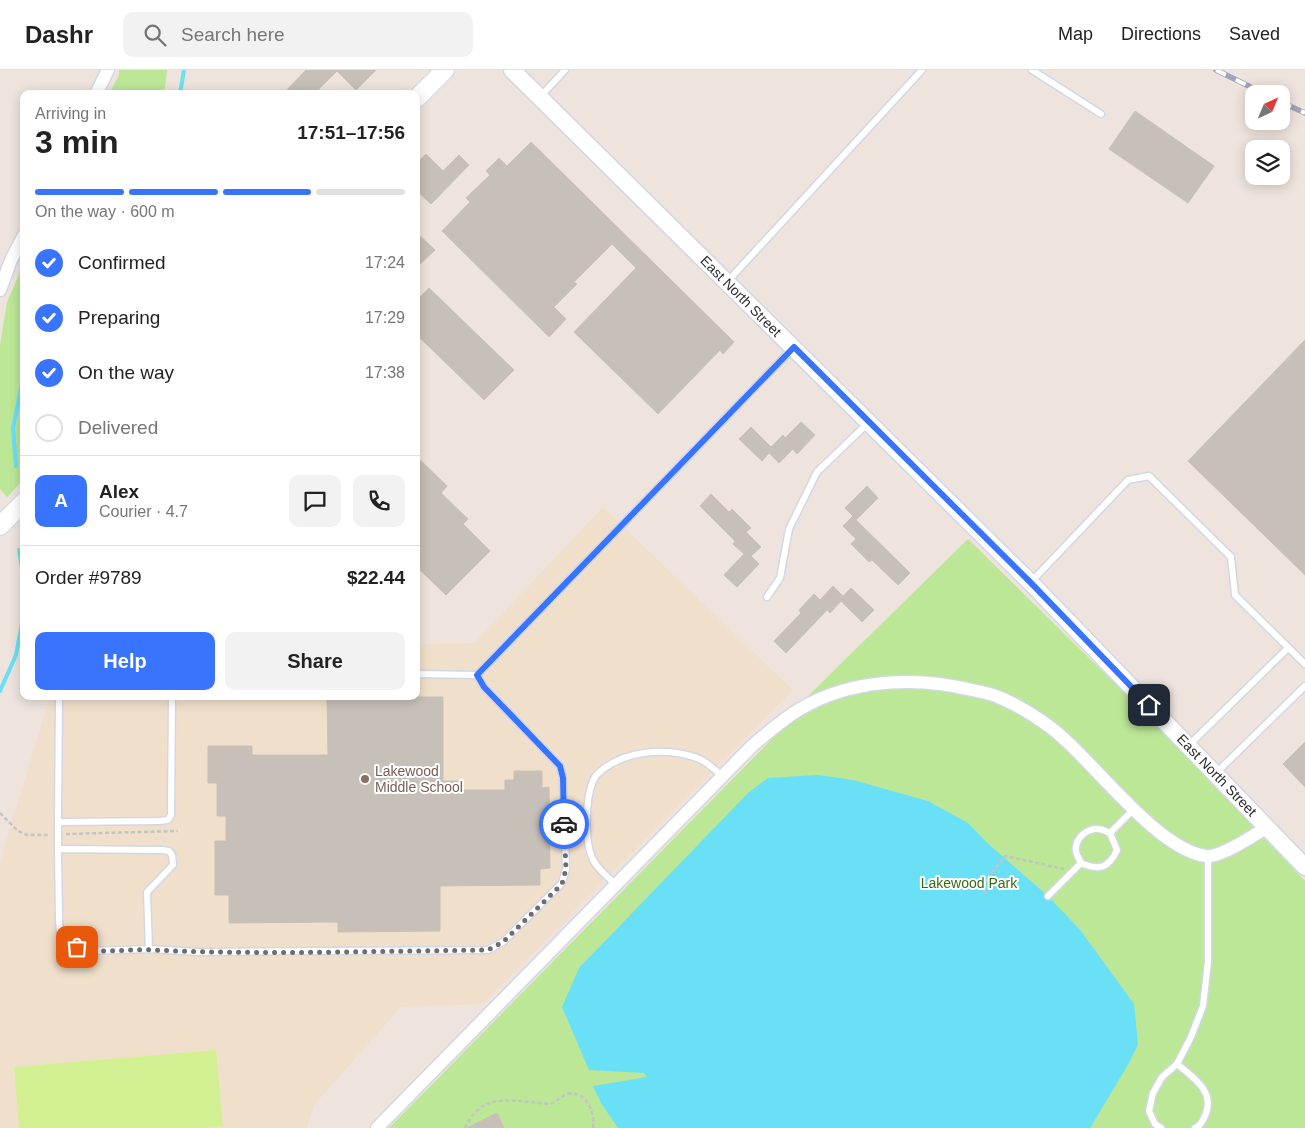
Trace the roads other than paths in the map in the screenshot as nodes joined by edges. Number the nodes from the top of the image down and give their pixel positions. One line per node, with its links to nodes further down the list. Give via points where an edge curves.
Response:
1 (108, 70): 7 (street)
2 (445, 70): 8 (main road)
3 (512, 70): 9 (street, East North Street)
4 (565, 70): 9 (lane)
5 (922, 70): 12 (lane)
6 (1032, 70): 10 (lane)
7 (98, 90)
8 (420, 95)
9 (539, 98): 12 (street, East North Street)
10 (1101, 114)
11 (20, 242): 13 (street)
12 (727, 282): 14 (street, East North Street)
13 (0, 290)
14 (794, 347): 15 (street, East North Street); 23 (lane)
15 (869, 422): 18 (street, East North Street); 19 (lane, via 817,472 789,529 780,578)
16 (20, 506): 17 (main road)
17 (0, 526)
18 (1031, 583): 20 (lane, via 1128,480 1149,476 1231,557 1235,595); 27 (street, East North Street)
19 (767, 597)
20 (1288, 648): 21 (lane); 27 (lane)
21 (1305, 664)
22 (420, 674): 23 (lane)
23 (477, 675): 40 (lane, via 484,687 560,766 563,778 566,869 562,884 503,942 488,950 198,952)
24 (1305, 686): 28 (lane)
25 (60, 700): 31 (lane)
26 (172, 700): 31 (lane, via 172,815 168,820)
27 (1188, 746): 28 (street, East North Street)
28 (1215, 774): 32 (street, East North Street)
29 (723, 777): 30 (street, via 775,727 800,709 830,695 886,682 948,684 998,696 1039,720 1062,736); 38 (street); 38 (lane, via 709,764 692,756 667,752 635,754 615,761 595,775 588,797 588,845 594,862)
30 (1134, 809): 33 (lane); 35 (street, via 1182,849)
31 (58, 822): 34 (lane)
32 (1267, 827): 35 (street, via 1238,845); 37 (street, East North Street)
33 (1110, 833): 36 (lane, via 1093,828 1083,833 1076,851); 36 (lane, via 1118,850 1113,861 1102,868)
34 (58, 849): 40 (lane, via 59,921 60,932 66,941 88,951); 40 (lane, via 162,850 172,855 173,865 148,892)
35 (1208, 856): 41 (lane, via 1208,962 1203,1006)
36 (1081, 863): 39 (lane)
37 (1305, 867)
38 (616, 886): 42 (street)
39 (1048, 896)
40 (149, 949)
41 (1177, 1064): 43 (lane, via 1162,1077 1152,1092 1149,1111 1155,1124); 44 (lane, via 1198,1082 1207,1095 1208,1108 1201,1124)
42 (377, 1128)
43 (1161, 1128)
44 (1195, 1128)

